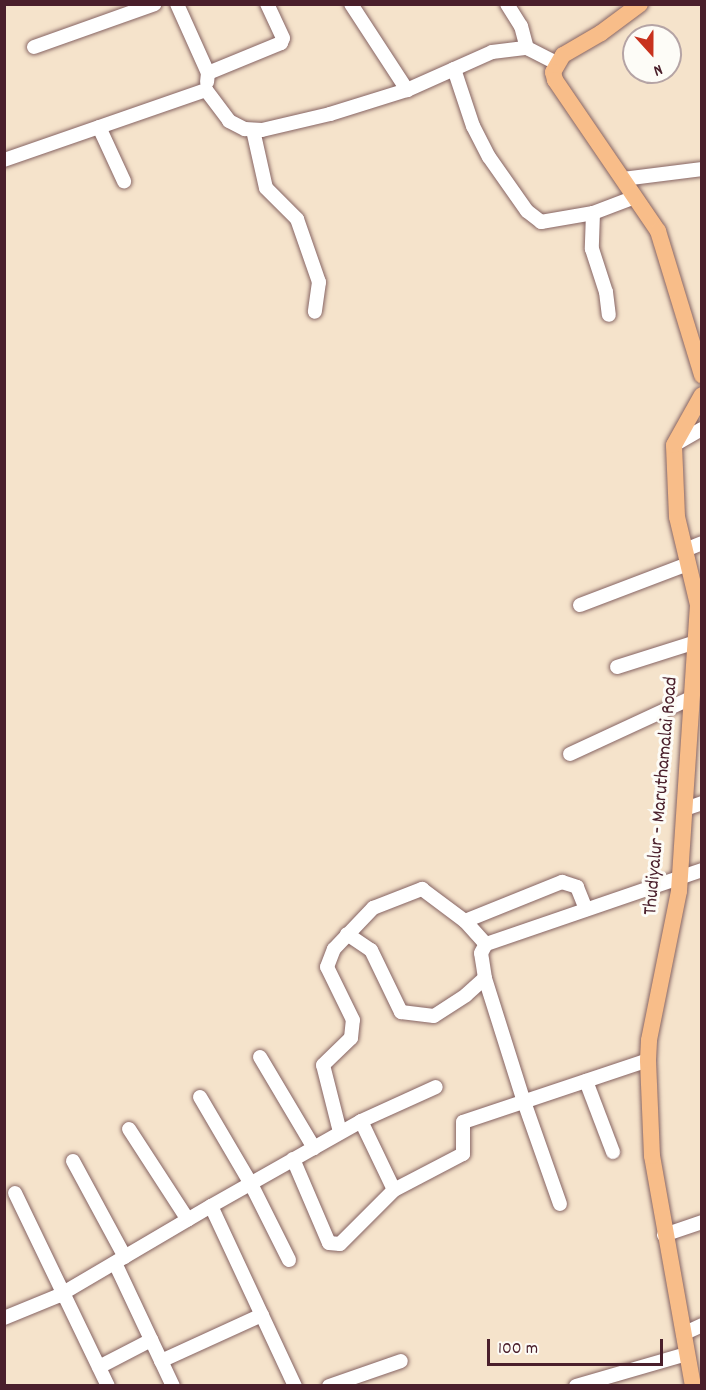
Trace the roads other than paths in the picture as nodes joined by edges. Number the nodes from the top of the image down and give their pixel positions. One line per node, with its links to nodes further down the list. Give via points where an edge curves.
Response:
1 (154, 4): 7 (street)
2 (177, 4): 11 (street)
3 (267, 4): 11 (street, via 284,38 281,43)
4 (351, 4): 13 (street)
5 (507, 4): 8 (street, via 521,26)
6 (640, 4): 9 (main road)
7 (34, 47)
8 (526, 48): 9 (street); 10 (street, via 492,52)
9 (556, 63): 18 (main road, via 555,80)
10 (454, 69): 13 (street); 21 (street, via 473,126 526,211 541,222)
11 (208, 73): 12 (street)
12 (206, 90): 14 (street); 15 (street, via 228,121)
13 (407, 90): 15 (street, via 278,128)
14 (99, 127): 16 (street); 19 (street)
15 (253, 130): 22 (street, via 266,188 297,219 319,282)
16 (4, 160)
17 (702, 169): 18 (street)
18 (623, 179): 20 (main road)
19 (124, 181)
20 (635, 196): 21 (street); 24 (main road, via 658,231)
21 (593, 213): 23 (street, via 592,249)
22 (315, 312)
23 (609, 315)
24 (702, 375)
25 (702, 395): 27 (main road)
26 (702, 429): 27 (street)
27 (674, 445): 29 (main road, Thudiyalur - Maruthamalai Road, via 676,517)
28 (702, 543): 29 (street)
29 (687, 557): 30 (street); 31 (main road, Thudiyalur - Maruthamalai Road, via 699,605)
30 (580, 605)
31 (699, 641): 32 (street); 33 (main road, Thudiyalur - Maruthamalai Road)
32 (617, 667)
33 (691, 698): 34 (street); 36 (main road, Thudiyalur - Maruthamalai Road)
34 (570, 754)
35 (702, 803): 36 (street)
36 (685, 809): 38 (main road, Thudiyalur - Maruthamalai Road)
37 (702, 870): 38 (street)
38 (680, 876): 39 (street); 45 (main road, Thudiyalur - Maruthamalai Road)
39 (586, 909): 40 (street, via 577,886 562,882); 42 (street)
40 (465, 921): 41 (street, via 422,889 373,908); 42 (street)
41 (347, 934): 43 (street, via 371,950 401,1012 434,1016); 52 (street, via 334,949 327,967 353,1020 351,1038 323,1065)
42 (486, 944): 43 (street, via 481,953)
43 (485, 978): 49 (street)
44 (260, 1057): 53 (street)
45 (648, 1060): 46 (street); 64 (main road, Thudiyalur - Maruthamalai Road, via 652,1156)
46 (586, 1081): 49 (street); 54 (street)
47 (436, 1087): 50 (street)
48 (200, 1097): 57 (street)
49 (524, 1102): 58 (street, via 463,1122 463,1154); 60 (street)
50 (361, 1120): 52 (street); 58 (street)
51 (129, 1129): 62 (street)
52 (340, 1132): 53 (street)
53 (314, 1148): 55 (street)
54 (613, 1152)
55 (293, 1159): 57 (street); 58 (street, via 329,1242 340,1244)
56 (73, 1161): 65 (street)
57 (251, 1184): 61 (street); 66 (street)
58 (394, 1190)
59 (15, 1193): 67 (street)
60 (560, 1204)
61 (211, 1206): 62 (street); 68 (street)
62 (188, 1220): 65 (street)
63 (702, 1222): 64 (street)
64 (664, 1234): 71 (main road, Thudiyalur - Maruthamalai Road)
65 (120, 1260): 67 (street); 72 (street)
66 (289, 1260)
67 (63, 1293): 69 (street); 76 (street)
68 (262, 1315): 74 (street); 80 (street)
69 (4, 1318)
70 (702, 1325): 71 (street)
71 (683, 1334): 73 (main road, Thudiyalur - Maruthamalai Road)
72 (151, 1340): 74 (street); 76 (street)
73 (687, 1354): 82 (street); 83 (main road, Thudiyalur - Maruthamalai Road)
74 (162, 1361): 79 (street)
75 (401, 1361): 77 (street)
76 (99, 1367): 78 (street)
77 (358, 1381): 81 (street)
78 (108, 1386)
79 (173, 1386)
80 (295, 1386)
81 (329, 1386)
82 (576, 1386)
83 (693, 1386)

